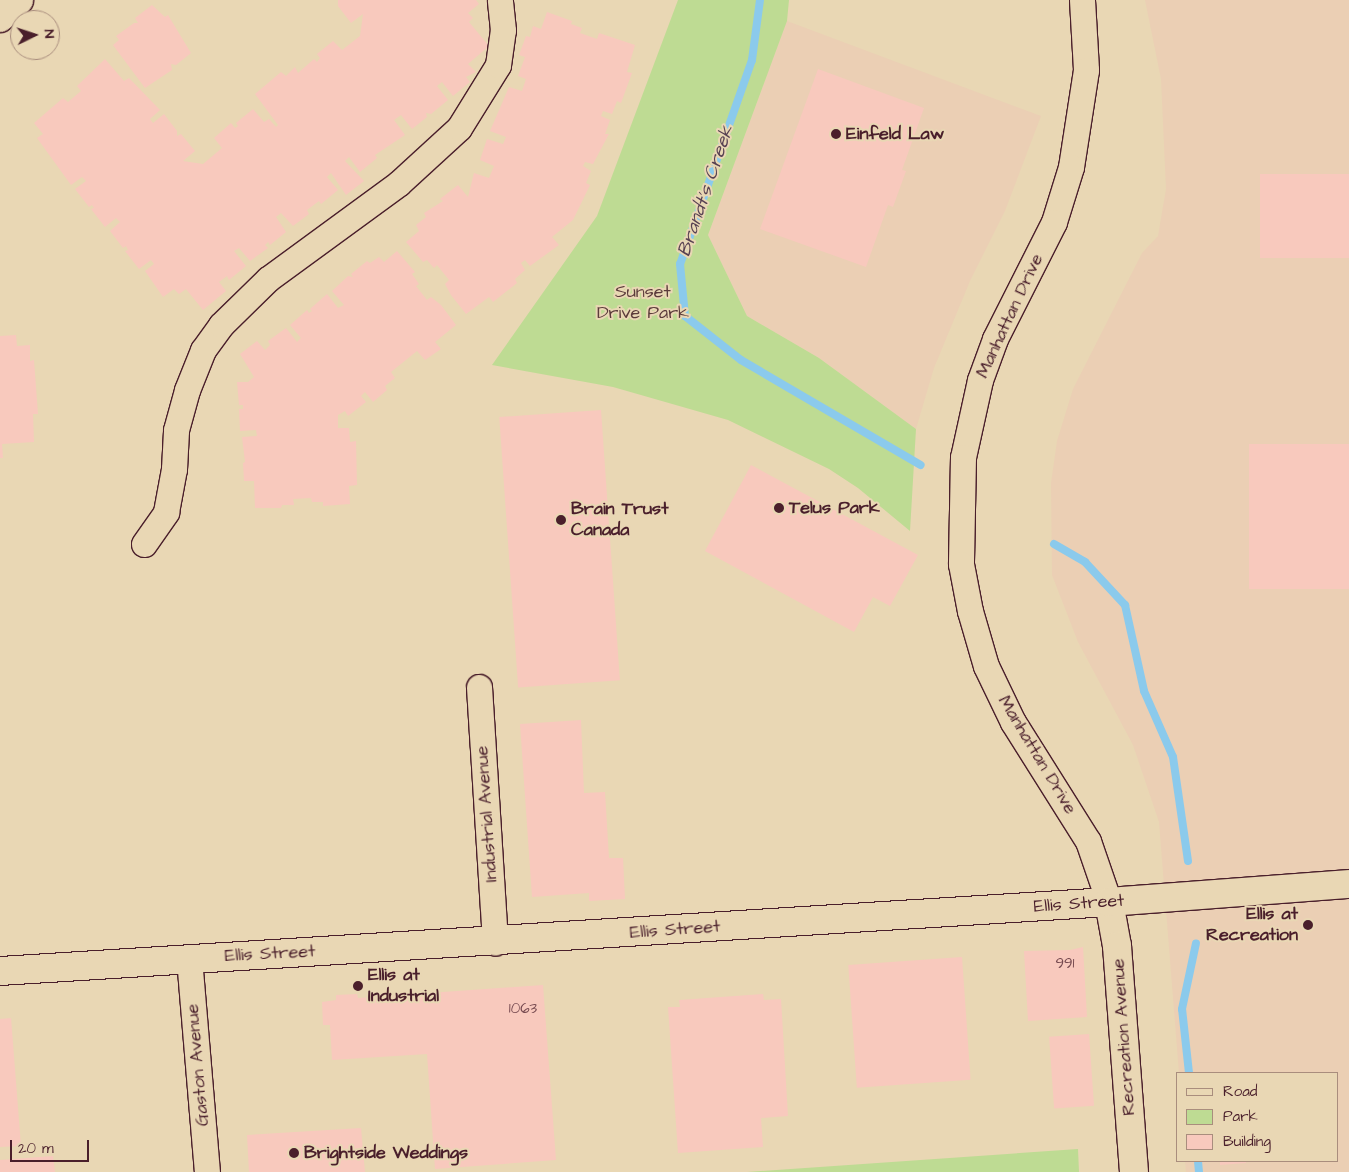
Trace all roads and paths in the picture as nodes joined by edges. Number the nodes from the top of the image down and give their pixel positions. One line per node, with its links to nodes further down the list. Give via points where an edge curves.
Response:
1 (19, 0): 4 (street)
2 (500, 0): 5 (street, via 503,30 498,65 459,128 399,183 268,279 221,324 203,350 176,430 174,469 166,512)
3 (1082, 0): 8 (street, Manhattan Drive, via 1086,70 1071,167 1054,222 995,340 980,380 963,457 961,564 986,666 1013,722 1088,841)
4 (0, 18)
5 (144, 544)
6 (479, 687): 9 (street, Industrial Avenue)
7 (1349, 884): 8 (street, Ellis Street)
8 (1108, 902): 9 (street, Ellis Street); 13 (street, Recreation Avenue, via 1117,946)
9 (495, 942): 10 (street, Ellis Street)
10 (189, 958): 11 (street, Ellis Street); 12 (street, Gaston Avenue)
11 (0, 971)
12 (207, 1172)
13 (1134, 1172)

